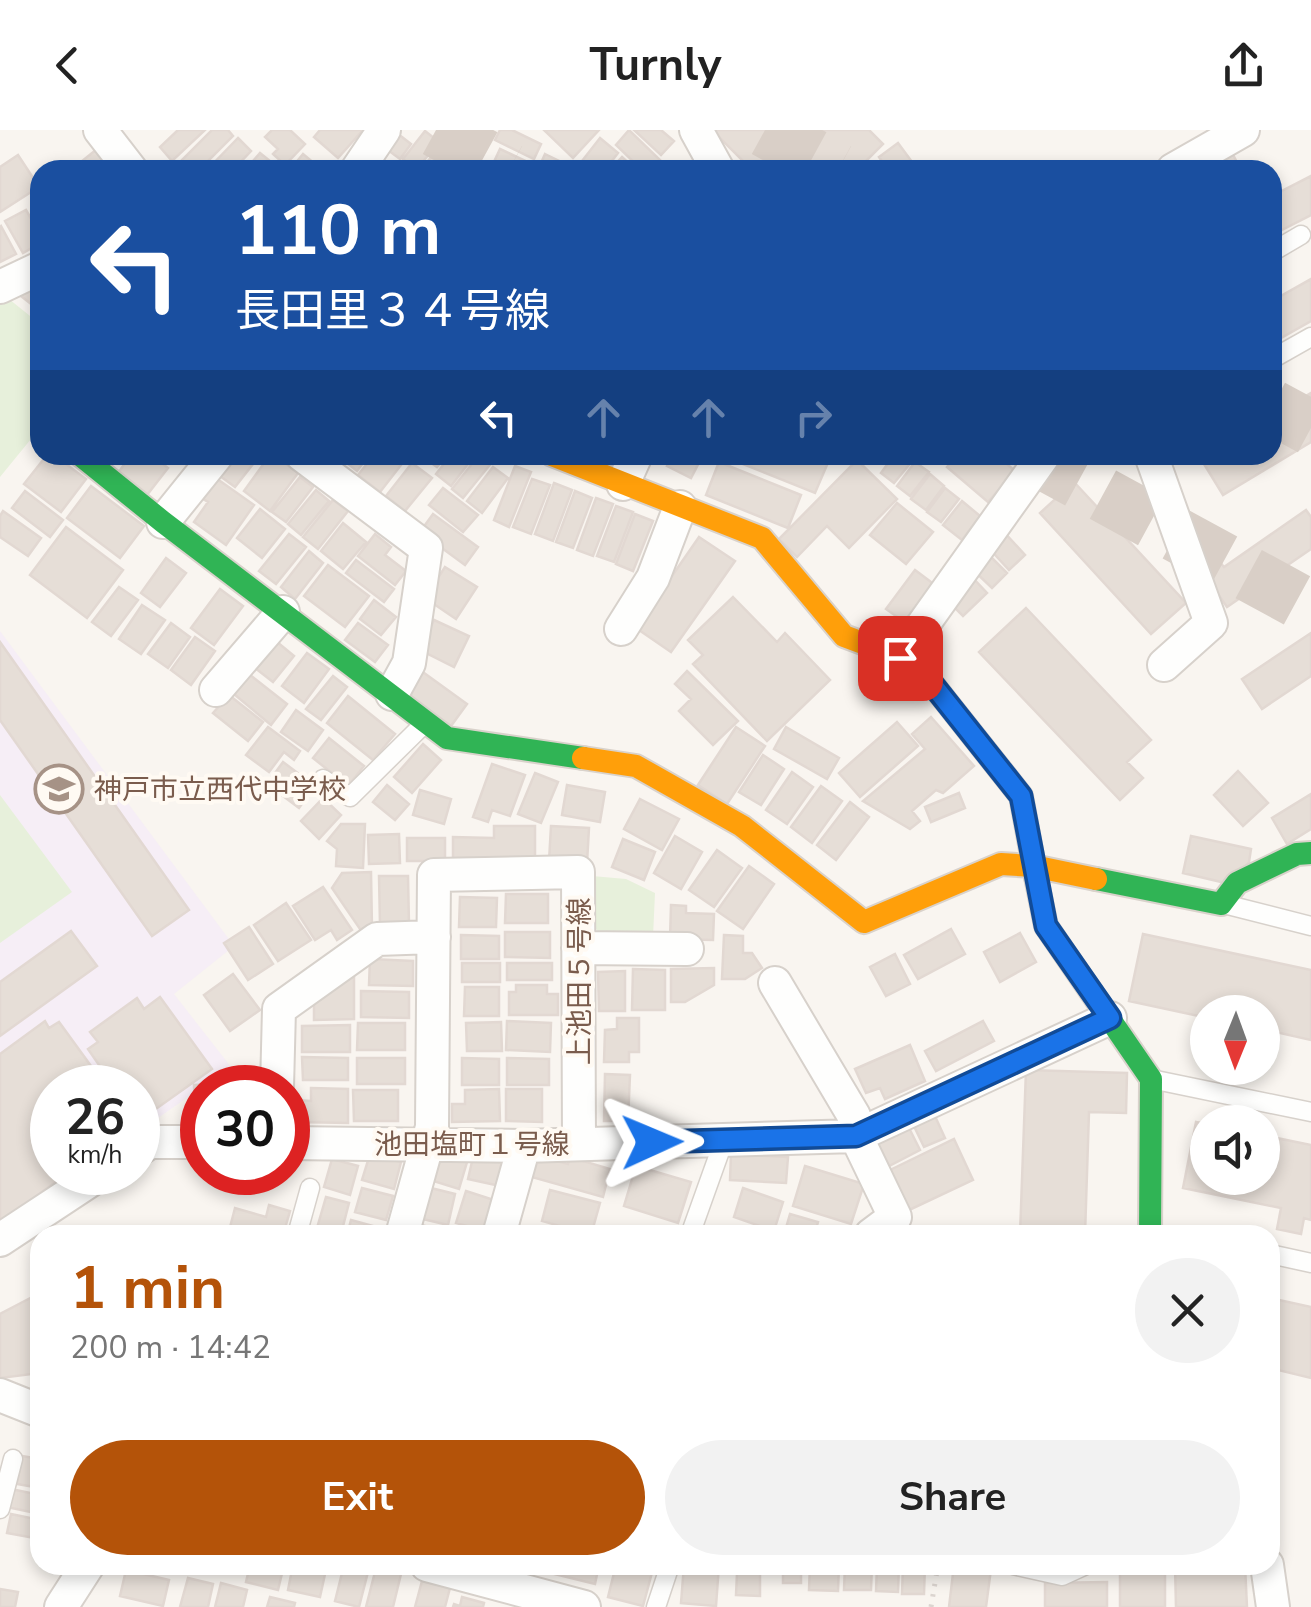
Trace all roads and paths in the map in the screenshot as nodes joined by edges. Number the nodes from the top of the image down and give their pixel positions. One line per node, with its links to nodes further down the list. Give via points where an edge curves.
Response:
1 (100, 130): 6 (street)
2 (384, 130): 7 (street)
3 (696, 130): 8 (street)
4 (1243, 130): 5 (street)
5 (1209, 138): 9 (street)
6 (123, 160)
7 (364, 160)
8 (712, 160)
9 (1185, 160)
10 (1301, 235): 11 (lane)
11 (1282, 246)
12 (30, 272): 13 (street)
13 (0, 286)
14 (1311, 337): 15 (lane)
15 (1282, 354)
16 (93, 465): 23 (street)
17 (208, 465): 23 (street)
18 (315, 465): 29 (street, via 426,548 409,663)
19 (1037, 465): 26 (street)
20 (1155, 465): 27 (street, via 1211,623)
21 (629, 469): 22 (street)
22 (680, 507): 25 (street, via 653,578); 26 (street, via 762,538 844,636)
23 (164, 522): 24 (street)
24 (283, 612): 28 (street); 29 (street)
25 (621, 629)
26 (900, 658): 33 (street, via 933,685 1021,796)
27 (1164, 666)
28 (216, 690)
29 (392, 694): 30 (street)
30 (427, 722): 31 (lane, via 350,797); 33 (street, via 446,738 636,766 742,826 864,922 1001,864)
31 (323, 779)
32 (1311, 853): 34 (street, via 1237,883)
33 (1033, 866): 34 (street); 40 (street, via 1046,926)
34 (1221, 904): 35 (lane)
35 (1311, 926)
36 (434, 938): 37 (street, 上池田５号線, via 434,875 578,872); 41 (street, via 377,940 279,1010); 48 (street, 上池田５号線)
37 (578, 948): 38 (street); 47 (street, 上池田５号線)
38 (687, 949)
39 (775, 983): 44 (street, via 854,1116)
40 (1110, 1018): 42 (street); 44 (street, 池田塩町１号線)
41 (278, 1065)
42 (1151, 1079): 43 (lane); 57 (street)
43 (1311, 1112)
44 (856, 1136): 45 (street, 池田塩町１号線); 56 (street, via 895,1217)
45 (724, 1140): 47 (street, 池田塩町１号線); 55 (lane)
46 (310, 1143): 48 (street, 池田塩町１号線)
47 (580, 1144): 49 (street, 池田塩町１号線)
48 (427, 1145): 49 (street, 池田塩町１号線); 53 (street, 上池田５号線)
49 (524, 1146): 54 (street)
50 (68, 1195): 58 (street)
51 (308, 1195): 52 (lane)
52 (300, 1225)
53 (405, 1225)
54 (502, 1225)
55 (694, 1225)
56 (884, 1225)
57 (1155, 1225)
58 (0, 1240)
59 (1280, 1256): 60 (lane)
60 (1311, 1263)
61 (0, 1396): 62 (street)
62 (30, 1407)
63 (13, 1459): 64 (lane)
64 (0, 1509)
65 (84, 1575): 70 (street)
66 (464, 1575): 71 (street)
67 (667, 1575): 72 (lane)
68 (936, 1575): 73 (path)
69 (1268, 1575): 74 (street)
70 (71, 1605)
71 (584, 1607)
72 (656, 1607)
73 (930, 1607)
74 (1273, 1607)

